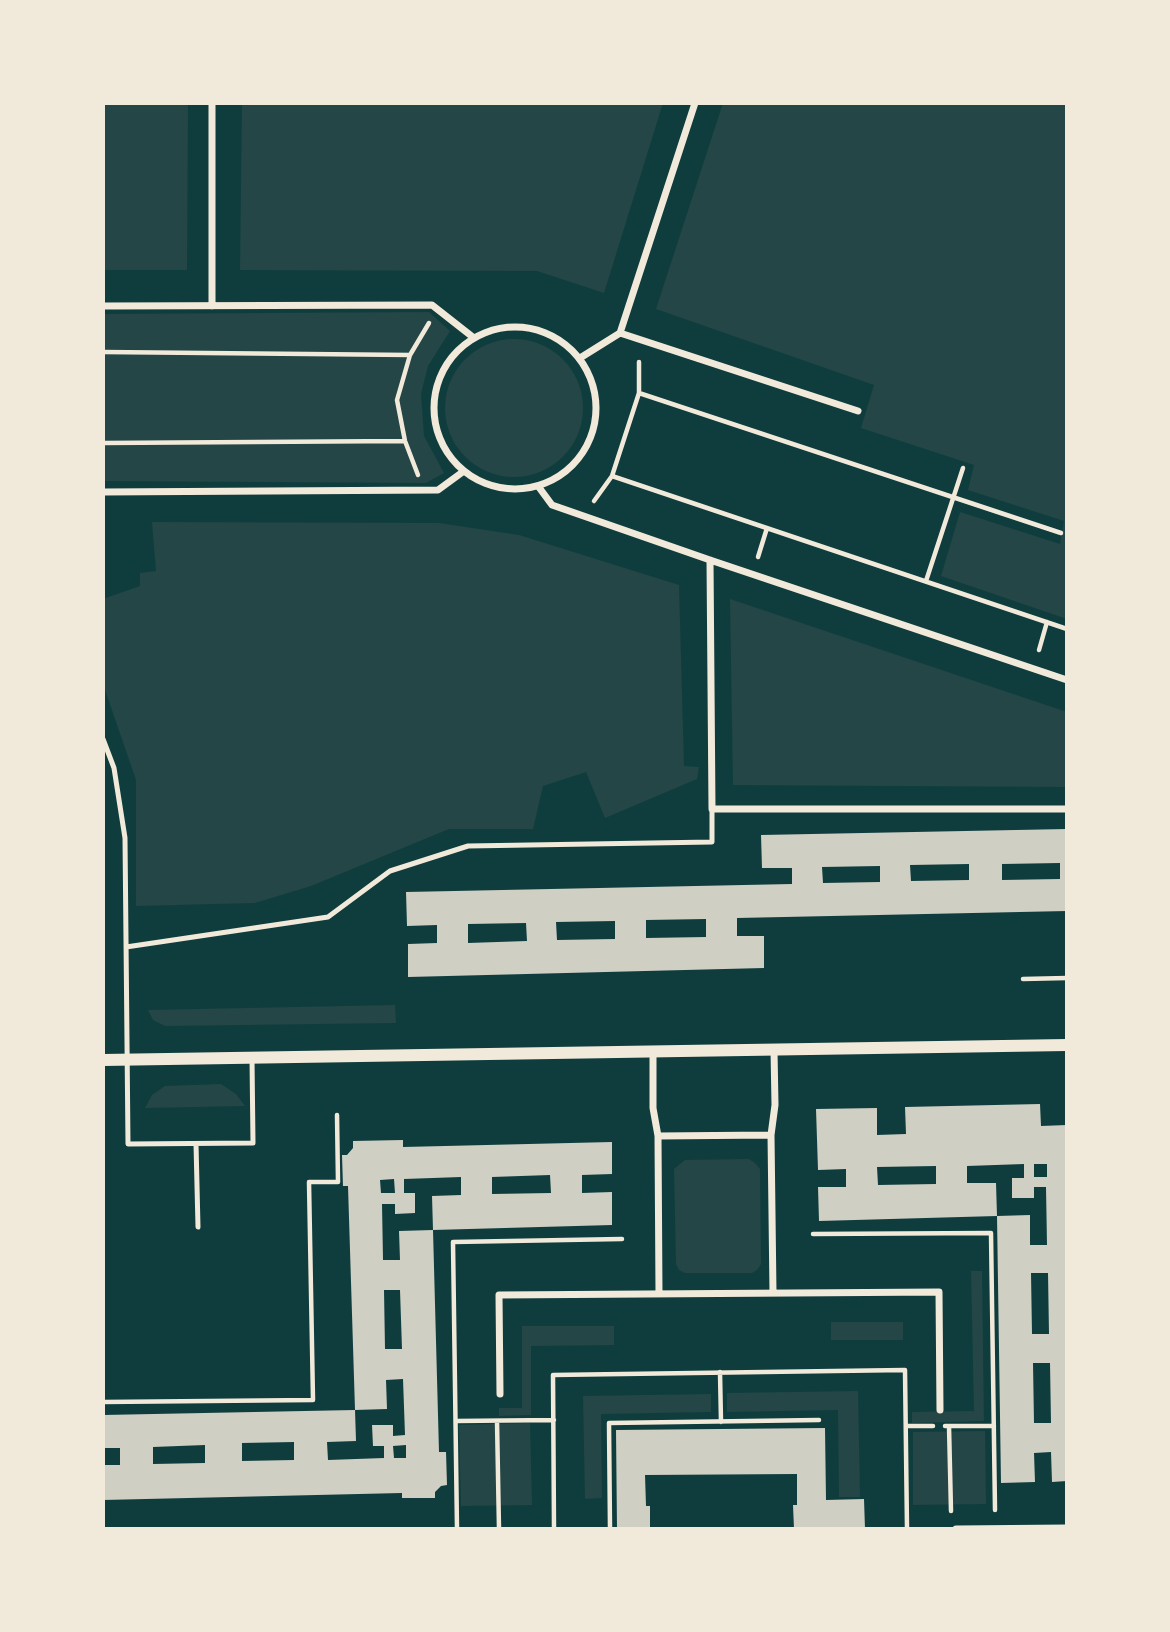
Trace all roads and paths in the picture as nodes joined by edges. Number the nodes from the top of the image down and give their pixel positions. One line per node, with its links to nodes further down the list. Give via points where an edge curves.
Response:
1 (212, 103): 4 (street)
2 (695, 103): 6 (street)
3 (103, 306): 4 (street)
4 (212, 306): 7 (street, via 432,305)
5 (432, 318): 9 (path)
6 (620, 333): 10 (street); 13 (street)
7 (474, 338): 10 (street, via 496,329 542,331); 17 (street, via 454,354 440,376 433,402 436,428 446,452)
8 (103, 352): 9 (path)
9 (410, 355): 14 (path, via 397,400)
10 (580, 358): 20 (street, via 592,382 596,407 593,433 581,456 562,474)
11 (639, 362): 12 (path)
12 (639, 393): 19 (path); 22 (path)
13 (858, 411)
14 (405, 441): 15 (path); 18 (path)
15 (103, 443)
16 (963, 468): 22 (path)
17 (464, 471): 20 (street, via 486,484 512,489); 21 (street, via 438,490)
18 (419, 476)
19 (612, 477): 23 (path); 24 (path)
20 (538, 486): 27 (street, via 552,505)
21 (103, 492)
22 (954, 497): 25 (path); 28 (path)
23 (593, 502)
24 (767, 528): 26 (path); 28 (path)
25 (1061, 533)
26 (758, 557)
27 (710, 560): 32 (street); 35 (street)
28 (926, 581): 29 (path)
29 (1047, 622): 30 (path); 31 (path)
30 (1067, 629)
31 (1039, 650)
32 (1067, 680)
33 (103, 739): 36 (lane, via 114,768 125,838)
34 (1067, 809): 35 (street)
35 (712, 810): 36 (lane, via 712,842 468,846 390,871 328,917)
36 (126, 947): 43 (lane)
37 (1067, 978): 38 (path)
38 (1023, 979)
39 (1067, 1045): 40 (street)
40 (774, 1050): 41 (street); 46 (street)
41 (653, 1052): 42 (street); 47 (street)
42 (252, 1058): 43 (street); 48 (lane, via 253,1143)
43 (127, 1059): 44 (street); 48 (lane, via 128,1144)
44 (103, 1060)
45 (337, 1115): 54 (path, via 338,1182 309,1182 313,1400)
46 (771, 1135): 47 (street); 50 (street)
47 (658, 1136): 51 (street)
48 (196, 1144): 49 (lane)
49 (198, 1227)
50 (773, 1293): 51 (street); 55 (street, via 939,1292)
51 (659, 1294): 53 (street, via 499,1294)
52 (720, 1373): 56 (path, via 553,1375); 60 (path); 67 (path, via 905,1370)
53 (500, 1394)
54 (103, 1402)
55 (940, 1410)
56 (554, 1420): 59 (path); 65 (path)
57 (819, 1420): 60 (path)
58 (456, 1421): 59 (path)
59 (497, 1421): 64 (path)
60 (721, 1422): 66 (path, via 608,1423)
61 (949, 1426): 62 (path)
62 (951, 1511)
63 (1067, 1528): 68 (street)
64 (499, 1529)
65 (554, 1529)
66 (610, 1529)
67 (908, 1529)
68 (956, 1529)

